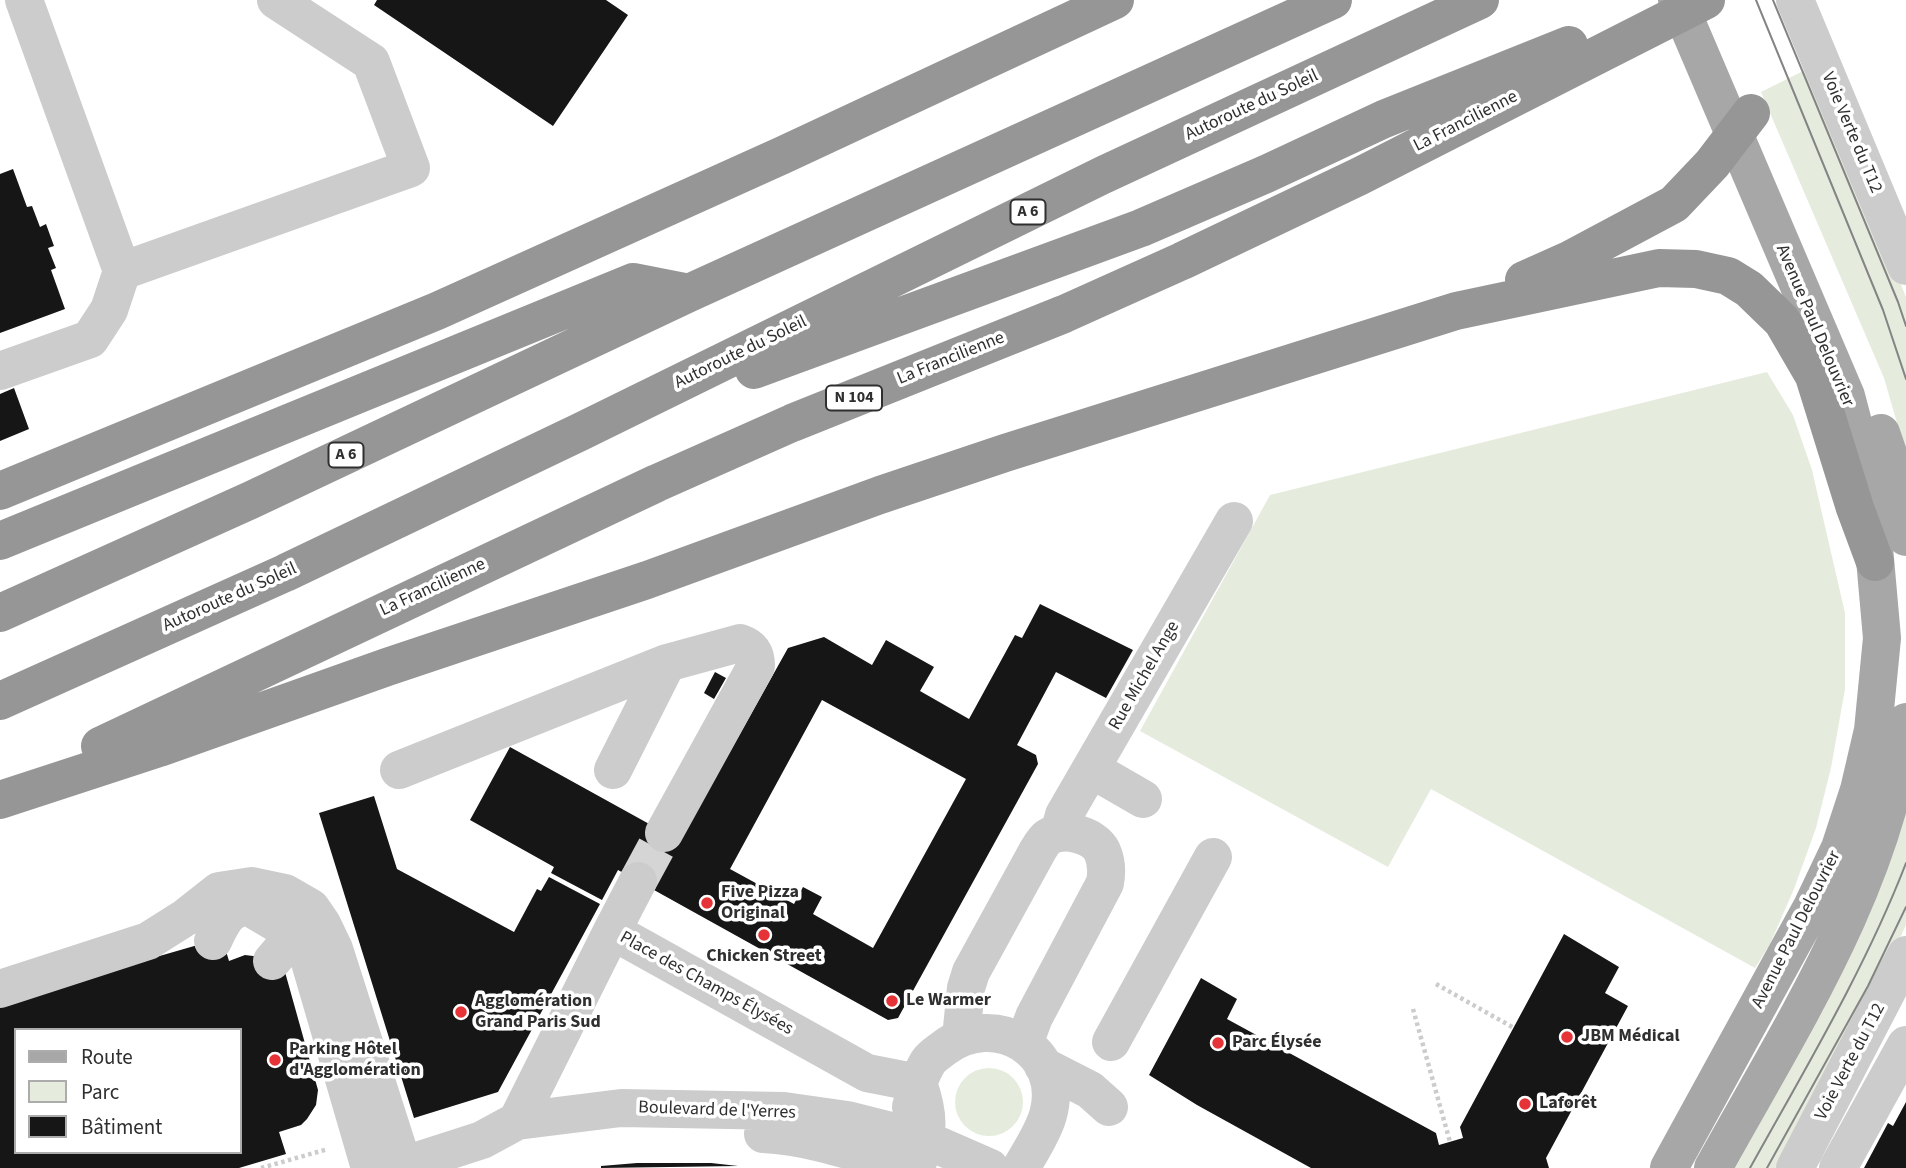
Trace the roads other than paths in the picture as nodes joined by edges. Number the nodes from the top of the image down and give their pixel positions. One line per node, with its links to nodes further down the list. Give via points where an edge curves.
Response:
1 (24, 0): 11 (street)
2 (276, 0): 11 (street, via 372,62 411,168)
3 (1115, 0): 16 (highway, via 449,305)
4 (1333, 0): 12 (highway, A 6)
5 (1480, 0): 15 (highway, Autoroute du Soleil / A 6, via 1103,175)
6 (1678, 0): 9 (main road, Avenue Paul Delouvrier); 15 (highway, via 1384,120 1141,228)
7 (1705, 0): 9 (main road, Avenue Paul Delouvrier); 28 (highway, La Francilienne / N 104, via 1182,261 657,483)
8 (1795, 0): 10 (street, Voie Verte du T12)
9 (1736, 120): 13 (highway, via 1712,164 1674,204 1571,259); 18 (main road, Avenue Paul Delouvrier, via 1853,355 1892,465); 20 (main road, Avenue Paul Delouvrier, via 1846,396 1868,480)
10 (1906, 265)
11 (122, 271): 14 (street, via 109,310 90,339)
12 (689, 293): 19 (highway, via 633,282); 21 (highway, A 6)
13 (1455, 311): 20 (highway, via 1659,268 1728,276 1782,321 1814,376); 30 (highway, via 880,495 648,580)
14 (0, 371)
15 (580, 432): 23 (highway, Autoroute du Soleil / A 6, via 285,573)
16 (0, 491)
17 (1234, 521): 26 (street, Rue Michel Ange)
18 (1906, 537)
19 (0, 541)
20 (1875, 562): 51 (main road, Avenue Paul Delouvrier, via 1882,638 1872,730 1840,848)
21 (0, 613)
22 (667, 663): 25 (street); 27 (street); 31 (street, via 740,643 756,655 756,666)
23 (0, 701)
24 (1906, 722): 52 (main road, Avenue Paul Delouvrier, via 1889,807 1849,917)
25 (399, 769)
26 (1091, 769): 29 (street); 32 (street, Rue Michel Ange)
27 (613, 770)
28 (0, 794)
29 (1143, 799)
30 (0, 800)
31 (664, 832)
32 (1059, 833): 39 (street, Rue Michel Ange, via 1047,837 1038,849 971,972); 42 (street, via 1074,833 1101,848 1107,873 1034,1017)
33 (1213, 857): 40 (street)
34 (638, 881): 35 (street)
35 (612, 931): 43 (street, Place des Champs Élysées, via 867,1073); 45 (street, Place des Champs Élysées)
36 (213, 941): 48 (street, via 224,919 249,907 285,948 305,945)
37 (1906, 956): 53 (street, Voie Verte du T12)
38 (0, 989): 48 (street, via 148,941 219,891 252,886 285,893 311,908 334,949)
39 (961, 1038): 42 (street, via 1003,1033); 43 (street, via 929,1060)
40 (1111, 1042)
41 (1906, 1045): 54 (street)
42 (1034, 1055): 44 (street, via 1049,1080); 44 (street, via 1109,1107 1084,1107)
43 (918, 1083): 47 (street, via 927,1124)
44 (1048, 1116): 50 (street)
45 (517, 1121): 46 (street, Boulevard de l'Yerres); 47 (street, Boulevard de l'Yerres, via 621,1108 784,1111 847,1120)
46 (482, 1140): 47 (street, Boulevard de l'Yerres, via 521,1147 621,1134 717,1132 785,1124); 48 (street, Boulevard de l'Yerres)
47 (919, 1156): 49 (street, Boulevard de l'Yerres)
48 (393, 1167)
49 (990, 1168)
50 (1021, 1168)
51 (1669, 1168)
52 (1713, 1168)
53 (1796, 1168)
54 (1838, 1168)

